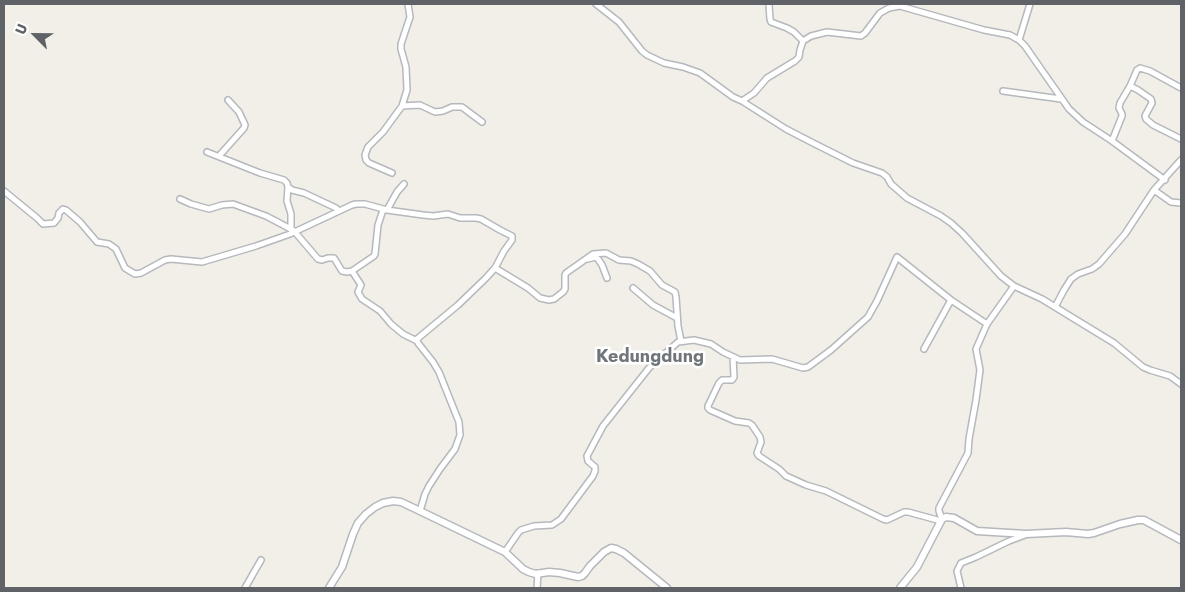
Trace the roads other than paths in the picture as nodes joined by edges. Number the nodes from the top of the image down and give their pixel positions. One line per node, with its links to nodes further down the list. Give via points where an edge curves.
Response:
1 (408, 4): 13 (street, via 410,17 401,44 407,82)
2 (596, 4): 12 (street, via 619,22 647,55 700,73)
3 (1030, 4): 5 (street)
4 (769, 5): 6 (street, via 771,22 794,32)
5 (1019, 40): 6 (street, via 900,6 880,13 861,36 827,32); 10 (street)
6 (803, 41): 12 (street, via 799,58 767,78)
7 (1130, 86): 8 (street, via 1140,68); 15 (street, via 1152,99 1146,119); 16 (street, via 1120,102 1122,116)
8 (1181, 88)
9 (1003, 91): 10 (street)
10 (1061, 99): 16 (street, via 1083,122)
11 (228, 100): 18 (street, via 245,125)
12 (742, 101): 35 (street, via 815,144 882,173 907,198 951,223)
13 (402, 106): 14 (street, via 420,105 435,112 462,107); 20 (street, via 365,155 368,163)
14 (482, 122)
15 (1181, 139)
16 (1112, 141): 21 (street)
17 (207, 152): 18 (street)
18 (219, 156): 23 (street, via 284,180)
19 (1181, 160): 21 (street)
20 (392, 173)
21 (1165, 180): 24 (street)
22 (404, 184): 28 (street)
23 (288, 187): 29 (street); 30 (street)
24 (1154, 190): 27 (street, via 1171,202); 38 (street, via 1130,227 1099,264 1071,279)
25 (4, 191): 30 (street, via 43,224 54,223 59,213 66,210 97,242 116,249 125,268 135,274 171,259 205,261 274,240)
26 (180, 199): 30 (street, via 209,209 233,204)
27 (1181, 203)
28 (385, 210): 29 (street, via 359,204); 32 (street, via 481,219 512,236); 33 (street, via 378,226 375,254)
29 (339, 211): 30 (street)
30 (292, 230): 33 (street, via 318,259 334,258 342,271)
31 (585, 260): 32 (street, via 566,273 565,289 549,300 540,298); 34 (street, via 598,259); 39 (street, via 603,252 650,271 662,285 675,292)
32 (495, 268): 41 (street)
33 (352, 271): 41 (street, via 361,284 358,292 362,299 380,311 403,334)
34 (607, 278)
35 (1014, 286): 38 (street); 40 (street)
36 (633, 288): 39 (street, via 653,305)
37 (951, 300): 40 (street); 43 (street); 44 (street, via 897,257 868,317 808,367)
38 (1055, 308): 45 (street, via 1114,343 1143,367 1170,376)
39 (677, 318): 42 (street)
40 (987, 324): 47 (street, via 976,349 980,370 968,453 939,508)
41 (417, 341): 46 (street, via 438,372 460,428 455,449 429,486)
42 (681, 341): 44 (street, via 711,344); 50 (street, via 649,368 603,426 587,456 595,466 593,476 561,519 552,526 521,530)
43 (924, 349)
44 (733, 357): 47 (street, via 734,378 719,383 708,408 752,425 761,442 756,454 786,476 883,519 908,512)
45 (1181, 384)
46 (420, 511): 50 (street); 54 (street, via 393,501 366,514 358,523 342,567)
47 (942, 520): 48 (street, via 954,518 977,531); 57 (street, via 917,567)
48 (1028, 534): 49 (street, via 1088,534 1144,520); 58 (street, via 961,563 957,570)
49 (1181, 540)
50 (505, 552): 52 (street, via 524,569)
51 (261, 560): 53 (street)
52 (538, 573): 55 (street); 56 (street, via 560,573 578,578 611,548 634,560)
53 (245, 588)
54 (329, 588)
55 (538, 588)
56 (667, 588)
57 (900, 588)
58 (961, 588)

